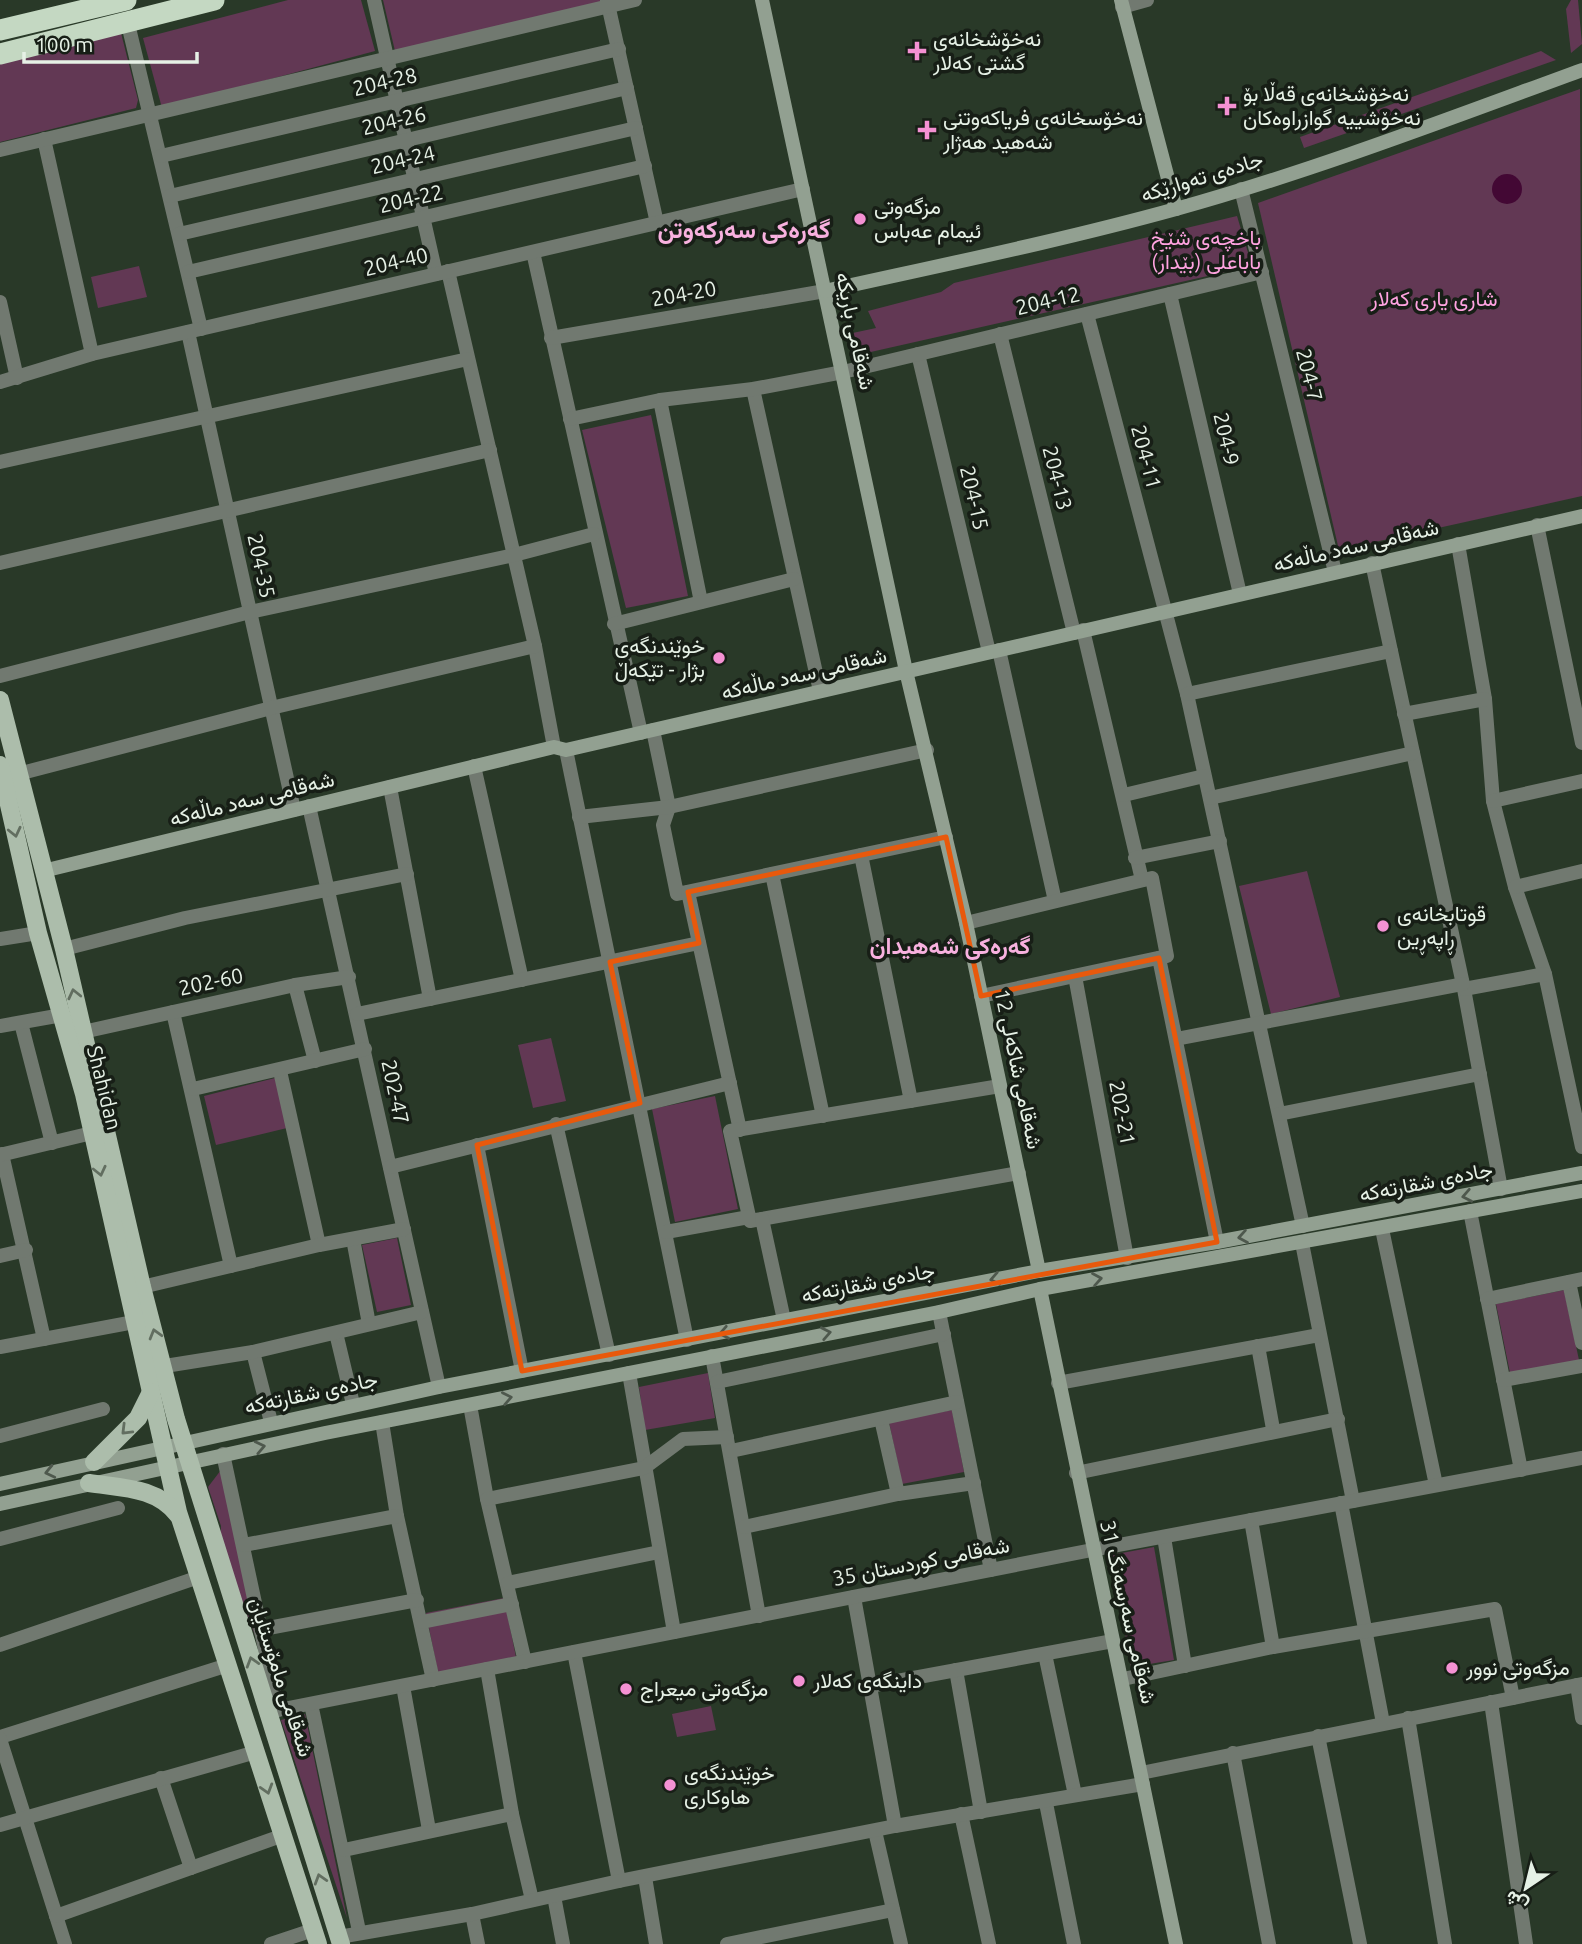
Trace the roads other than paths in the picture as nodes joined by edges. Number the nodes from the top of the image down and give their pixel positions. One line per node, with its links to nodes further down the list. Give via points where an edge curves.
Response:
1 (126, 0): 9 (highway)
2 (214, 0): 10 (highway)
3 (374, 0): 14 (street)
4 (635, 0): 7 (street)
5 (762, 0): 26 (street, شەقامی باریکە)
6 (1147, 0): 8 (street)
7 (608, 3): 12 (street); 14 (street)
8 (1121, 3): 29 (street)
9 (81, 5): 11 (highway)
10 (128, 24): 13 (highway); 18 (street, 204-35)
11 (0, 30)
12 (619, 49): 16 (street); 17 (street, 204-28)
13 (0, 54)
14 (388, 58): 17 (street); 18 (street)
15 (1582, 70): 27 (street, جادەی تەوارێکە)
16 (628, 88): 19 (street); 21 (street, 204-26)
17 (397, 101): 21 (street); 23 (street, 204-28)
18 (151, 114): 20 (street); 23 (street, 204-35)
19 (636, 128): 24 (street); 25 (street, 204-24)
20 (44, 139): 22 (street); 44 (street)
21 (406, 140): 25 (street); 28 (street, 204-26)
22 (0, 150)
23 (160, 156): 28 (street, 204-35)
24 (645, 166): 30 (street, 204-22); 31 (street)
25 (415, 179): 30 (street); 32 (street, 204-24)
26 (803, 188): 31 (street, 204-40); 37 (street, شەقامی باریکە)
27 (1241, 189): 29 (street, جادەی تەوارێکە); 35 (street, 204-7)
28 (170, 196): 32 (street, 204-35)
29 (1176, 209): 37 (street, جادەی تەوارێکە)
30 (423, 218): 34 (street, 204-22); 36 (street)
31 (657, 223): 33 (street, 204-40)
32 (179, 234): 34 (street, 204-35)
33 (533, 252): 36 (street, 204-40); 43 (street)
34 (188, 272): 41 (street, 204-35)
35 (1262, 272): 38 (street, 204-12); 64 (street, 204-7)
36 (442, 273): 41 (street, 204-40); 46 (street)
37 (825, 291): 43 (street, 204-20); 47 (street, شەقامی باریکە)
38 (1170, 294): 40 (street, 204-12); 66 (street, 204-9)
39 (0, 302): 48 (street)
40 (1087, 314): 42 (street, 204-12); 68 (street, 204-11)
41 (194, 330): 44 (street, 204-40); 52 (street, 204-35)
42 (1000, 334): 45 (street, 204-12); 71 (street, 204-13)
43 (551, 338): 53 (street)
44 (92, 354): 48 (street, 204-40)
45 (918, 354): 47 (street, 204-12); 73 (street, 204-15)
46 (468, 359): 52 (street); 54 (street)
47 (843, 372): 50 (street, 204-12); 75 (street, شەقامی باریکە)
48 (17, 378): 49 (street, 204-40)
49 (0, 382)
50 (753, 389): 51 (street, 204-12); 65 (street)
51 (660, 400): 53 (street, 204-12); 67 (street)
52 (206, 416): 55 (street); 56 (street, 204-35)
53 (570, 419): 59 (street)
54 (490, 450): 56 (street); 61 (street)
55 (0, 462)
56 (227, 509): 62 (street); 69 (street, 204-35)
57 (1580, 515): 58 (street, شەقامی سەد ماڵەکە)
58 (1537, 525): 60 (street, شەقامی سەد ماڵەکە); 84 (street)
59 (594, 534): 61 (street); 70 (street)
60 (1458, 544): 63 (street, شەقامی سەد ماڵەکە); 79 (street)
61 (514, 555): 69 (street); 72 (street)
62 (0, 563)
63 (1372, 564): 64 (street, شەقامی سەد ماڵەکە); 74 (street)
64 (1335, 572): 66 (street, شەقامی سەد ماڵەکە)
65 (794, 579): 67 (street); 77 (street)
66 (1240, 594): 68 (street, شەقامی سەد ماڵەکە)
67 (701, 602): 70 (street)
68 (1164, 611): 71 (street, شەقامی سەد ماڵەکە); 78 (street, 204-11)
69 (250, 612): 76 (street); 81 (street, 204-35)
70 (614, 624): 83 (street)
71 (1079, 631): 73 (street, شەقامی سەد ماڵەکە); 95 (street, 204-13)
72 (535, 646): 81 (street); 85 (street)
73 (994, 651): 75 (street, شەقامی سەد ماڵەکە); 114 (street, 204-15)
74 (1391, 651): 78 (street); 82 (street)
75 (906, 671): 77 (street, شەقامی سەد ماڵەکە); 86 (street, شەقامی شاکەلی 12)
76 (0, 676)
77 (820, 691): 83 (street, شەقامی سەد ماڵەکە)
78 (1187, 694): 91 (street, 204-11)
79 (1485, 699): 82 (street); 97 (street)
80 (0, 700): 90 (main road)
81 (271, 708): 90 (street); 100 (street, 204-35)
82 (1404, 715): 87 (street)
83 (647, 732): 85 (street, شەقامی سەد ماڵەکە); 99 (street)
84 (1582, 743)
85 (560, 749): 89 (street, شەقامی سەد ماڵەکە); 101 (street)
86 (927, 750): 99 (street); 102 (street, شەقامی شاکەلی 12)
87 (1413, 753): 96 (street); 127 (street)
88 (0, 765): 94 (main road, Shahidan)
89 (474, 766): 93 (street, شەقامی سەد ماڵەکە); 125 (street)
90 (18, 774): 106 (main road)
91 (1204, 776): 95 (street); 96 (street, 204-11)
92 (1582, 780): 97 (street)
93 (390, 787): 98 (street, شەقامی سەد ماڵەکە); 108 (street)
94 (3, 792): 116 (main road, Shahidan, one-way to 116)
95 (1124, 795): 105 (street, 204-13)
96 (1210, 797): 103 (street, 204-11)
97 (1493, 801): 111 (street)
98 (309, 806): 100 (street, شەقامی سەد ماڵەکە); 112 (street, 202-47)
99 (668, 807): 101 (street); 113 (street, via 663,825 677,894)
100 (294, 810): 106 (street, شەقامی سەد ماڵەکە)
101 (579, 817): 121 (street)
102 (946, 837): 104 (street); 115 (street, شەقامی شاکەلی 12)
103 (1220, 841): 105 (street); 134 (street, 204-11)
104 (861, 855): 109 (street); 146 (street)
105 (1135, 858): 110 (street, 204-13)
106 (43, 871): 119 (main road)
107 (1582, 871): 111 (street)
108 (407, 874): 112 (street); 129 (street)
109 (772, 874): 113 (street); 149 (street)
110 (1142, 880): 114 (street); 120 (street, 204-13, via 1152,878 1167,956)
111 (1515, 887): 122 (street)
112 (330, 891): 119 (street, via 186,918); 124 (street, 202-47)
113 (688, 892): 118 (street)
114 (1055, 901): 115 (street)
115 (966, 923): 128 (street, شەقامی شاکەلی 12)
116 (38, 933): 117 (street); 132 (main road, Shahidan)
117 (0, 939)
118 (699, 943): 121 (street); 142 (street)
119 (64, 949): 136 (main road, one-way to 119)
120 (1159, 958): 123 (street); 137 (street)
121 (610, 962): 125 (street); 147 (street)
122 (1545, 974): 127 (street); 155 (street)
123 (1075, 976): 128 (street); 174 (street, 202-21)
124 (349, 978): 126 (street, 202-60); 131 (street, 202-47)
125 (522, 980): 129 (street)
126 (295, 985): 130 (street, 202-60); 139 (street)
127 (1464, 987): 134 (street); 141 (street)
128 (981, 996): 143 (street, شەقامی شاکەلی 12)
129 (430, 999): 131 (street)
130 (173, 1012): 136 (street, 202-60); 144 (street)
131 (357, 1014): 138 (street, 202-47)
132 (62, 1015): 133 (street); 145 (main road, Shahidan)
133 (21, 1023): 135 (street); 153 (street)
134 (1260, 1024): 137 (street); 148 (street, 204-11)
135 (0, 1026)
136 (83, 1031): 145 (main road)
137 (1176, 1039): 169 (street)
138 (365, 1049): 139 (street); 157 (street, 202-47)
139 (315, 1061): 140 (street)
140 (280, 1071): 144 (street); 171 (street)
141 (1480, 1074): 148 (street); 160 (street)
142 (730, 1083): 147 (street); 151 (street)
143 (1000, 1086): 146 (street); 158 (street, شەقامی شاکەلی 12)
144 (193, 1089): 175 (street)
145 (90, 1091): 152 (main road, Shahidan); 178 (main road, شەقامی مامۆستایان)
146 (911, 1101): 149 (street)
147 (640, 1103): 150 (street); 167 (street)
148 (1279, 1114): 164 (street, 204-11)
149 (823, 1116): 151 (street)
150 (556, 1124): 154 (street); 197 (street)
151 (740, 1130): 163 (street, via 730,1131)
152 (92, 1133): 153 (street); 184 (main road, Shahidan, one-way to 184)
153 (51, 1143): 156 (street)
154 (477, 1145): 157 (street); 201 (street)
155 (1582, 1147)
156 (1, 1155): 172 (street)
157 (390, 1167): 165 (street, 202-47)
158 (1019, 1173): 163 (street); 176 (street, شەقامی شاکەلی 12)
159 (1582, 1173): 160 (street, جادەی شقارتەکە)
160 (1502, 1189): 164 (street, جادەی شقارتەکە, one-way to 164)
161 (1582, 1191): 162 (street, جادەی شقارتەکە)
162 (1470, 1211): 166 (street, جادەی شقارتەکە); 180 (street)
163 (755, 1218): 167 (street); 183 (street)
164 (1303, 1226): 169 (street, جادەی شقارتەکە, one-way to 169)
165 (404, 1229): 168 (street); 181 (street, 202-47)
166 (1382, 1229): 170 (street, جادەی شقارتەکە); 232 (street)
167 (666, 1232): 191 (street)
168 (354, 1239): 171 (street); 185 (street)
169 (1217, 1242): 174 (street, جادەی شقارتەکە)
170 (1302, 1243): 179 (street, جادەی شقارتەکە, one-way to 170); 189 (street)
171 (319, 1245): 175 (street)
172 (26, 1250): 173 (street); 190 (street)
173 (0, 1256)
174 (1128, 1258): 176 (street, جادەی شقارتەکە)
175 (231, 1266): 178 (street)
176 (1039, 1271): 183 (street, جادەی شقارتەکە, one-way to 183)
177 (1576, 1281): 180 (street); 192 (street)
178 (142, 1287): 199 (main road, شەقامی مامۆستایان, one-way to 178)
179 (1040, 1289): 182 (street, جادەی شقارتەکە); 205 (street, شەقامی سەرسەنگ 31)
180 (1487, 1299): 203 (street)
181 (422, 1312): 185 (street); 206 (street, 202-47)
182 (939, 1312): 188 (street); 193 (street, جادەی شقارتەکە, one-way to 182)
183 (784, 1320): 186 (street, جادەی شقارتەکە)
184 (134, 1322): 190 (street); 207 (main road, Shahidan)
185 (369, 1324): 187 (street)
186 (759, 1326): 191 (street, جادەی شقارتەکە, one-way to 191); 193 (street)
187 (336, 1333): 196 (street); 209 (street)
188 (944, 1334): 204 (street); 208 (street)
189 (1319, 1335): 194 (street); 213 (street)
190 (44, 1339): 195 (street)
191 (688, 1339): 197 (street, جادەی شقارتەکە)
192 (1582, 1343)
193 (765, 1345): 198 (street, جادەی شقارتەکە)
194 (1258, 1346): 205 (street); 216 (street)
195 (0, 1348)
196 (253, 1352): 199 (street); 214 (street)
197 (608, 1355): 201 (street, جادەی شقارتەکە)
198 (712, 1356): 202 (street, جادەی شقارتەکە); 204 (street)
199 (164, 1366): 218 (main road, شەقامی مامۆستایان)
200 (1582, 1366): 203 (street)
201 (522, 1371): 206 (street, جادەی شقارتەکە)
202 (629, 1373): 210 (street, جادەی شقارتەکە, one-way to 202); 226 (street)
203 (1503, 1380): 227 (street)
204 (717, 1382): 219 (street)
205 (1058, 1383): 228 (street, شەقامی سەرسەنگ 31)
206 (439, 1387): 209 (street, جادەی شقارتەکە)
207 (151, 1392): 220 (main road, Shahidan); 224 (main road, one-way to 224, via 138,1418)
208 (957, 1402): 212 (street); 230 (street)
209 (353, 1404): 214 (street, جادەی شقارتەکە)
210 (470, 1405): 215 (street, جادەی شقارتەکە); 234 (street)
211 (103, 1409): 217 (street)
212 (881, 1419): 219 (street); 233 (street)
213 (1338, 1419): 216 (street); 235 (street)
214 (271, 1422): 218 (street, جادەی شقارتەکە)
215 (382, 1422): 221 (street, جادەی شقارتەکە, one-way to 215); 239 (street)
216 (1273, 1429): 228 (street)
217 (0, 1436)
218 (183, 1442): 220 (street, جادەی شقارتەکە); 223 (main road, شەقامی مامۆستایان)
219 (729, 1444): 226 (street, via 683,1439); 241 (street)
220 (164, 1446): 224 (street, جادەی شقارتەکە); 225 (main road, Shahidan)
221 (223, 1454): 223 (street, جادەی شقارتەکە); 244 (street)
222 (1582, 1458): 227 (street, شەقامی کوردستان 35)
223 (189, 1461): 225 (street, جادەی شقارتەکە); 276 (main road, شەقامی مامۆستایان, one-way to 223)
224 (94, 1462): 231 (street, جادەی شقارتەکە, one-way to 231)
225 (170, 1466): 229 (street, جادەی شقارتەکە); 238 (main road)
226 (644, 1468): 234 (street); 246 (street)
227 (1521, 1470): 232 (street, شەقامی کوردستان 35)
228 (1076, 1473): 245 (street, شەقامی سەرسەنگ 31)
229 (89, 1483): 236 (street, جادەی شقارتەکە); 238 (main road, via 153,1494)
230 (974, 1483): 233 (street); 247 (street)
231 (0, 1484)
232 (1436, 1486): 235 (street, شەقامی کوردستان 35)
233 (898, 1494): 241 (street)
234 (486, 1499): 249 (street)
235 (1347, 1502): 240 (street, شەقامی کوردستان 35); 257 (street)
236 (0, 1504)
237 (118, 1508): 243 (street)
238 (180, 1516): 248 (main road)
239 (397, 1516): 244 (street); 251 (street)
240 (1251, 1520): 242 (street, شەقامی کوردستان 35); 260 (street)
241 (744, 1527): 253 (street)
242 (1164, 1537): 245 (street, شەقامی کوردستان 35); 265 (street)
243 (0, 1539)
244 (244, 1545): 255 (street)
245 (1092, 1550): 247 (street, شەقامی کوردستان 35); 258 (street, شەقامی سەرسەنگ 31)
246 (659, 1552): 249 (street); 256 (street)
247 (991, 1570): 250 (street, شەقامی کوردستان 35)
248 (199, 1577): 259 (street); 264 (main road)
249 (508, 1583): 252 (street)
250 (854, 1597): 253 (street, شەقامی کوردستان 35); 272 (street)
251 (417, 1600): 254 (street); 255 (street)
252 (512, 1604): 254 (street); 263 (street)
253 (759, 1616): 256 (street, شەقامی کوردستان 35)
254 (422, 1622): 269 (street)
255 (263, 1629): 276 (street)
256 (674, 1632): 261 (street, شەقامی کوردستان 35)
257 (1364, 1633): 260 (street); 273 (street, via 1495,1609); 279 (street)
258 (1113, 1640): 262 (street); 268 (street, شەقامی سەرسەنگ 31)
259 (0, 1645)
260 (1273, 1647): 265 (street)
261 (574, 1652): 263 (street, شەقامی کوردستان 35); 300 (street)
262 (1045, 1654): 267 (street); 286 (street)
263 (525, 1662): 266 (street, شەقامی کوردستان 35)
264 (228, 1665): 281 (street); 282 (main road)
265 (1185, 1666): 268 (street)
266 (487, 1669): 269 (street, شەقامی کوردستان 35); 289 (street)
267 (956, 1670): 272 (street); 288 (street)
268 (1123, 1679): 285 (street, شەقامی سەرسەنگ 31)
269 (433, 1680): 271 (street, شەقامی کوردستان 35)
270 (1579, 1684): 273 (street); 278 (street)
271 (403, 1686): 275 (street, شەقامی کوردستان 35); 294 (street)
272 (870, 1686): 293 (street)
273 (1513, 1698): 274 (street)
274 (1491, 1702): 277 (street); 323 (street)
275 (312, 1704): 276 (street, شەقامی کوردستان 35); 297 (street)
276 (273, 1711): 309 (main road, شەقامی مامۆستایان, one-way to 276)
277 (1408, 1718): 279 (street); 322 (street)
278 (1582, 1718)
279 (1383, 1723): 280 (street)
280 (1318, 1736): 283 (street); 321 (street)
281 (0, 1738): 291 (street)
282 (256, 1752): 284 (street); 296 (main road, one-way to 296)
283 (1233, 1753): 285 (street); 320 (street)
284 (161, 1778): 291 (street); 298 (street)
285 (1142, 1778): 286 (street); 319 (street, شەقامی سەرسەنگ 31)
286 (1074, 1795): 287 (street)
287 (1046, 1803): 288 (street); 318 (street)
288 (981, 1812): 290 (street)
289 (512, 1814): 294 (street); 302 (street)
290 (961, 1814): 293 (street); 317 (street)
291 (25, 1817): 292 (street); 305 (street)
292 (0, 1825)
293 (895, 1826): 295 (street)
294 (429, 1830): 297 (street)
295 (875, 1831): 299 (street); 303 (street)
296 (281, 1836): 298 (street); 307 (main road)
297 (344, 1850): 306 (street)
298 (191, 1868): 305 (street)
299 (645, 1877): 300 (street); 314 (street)
300 (619, 1881): 301 (street)
301 (554, 1896): 302 (street); 313 (street)
302 (532, 1900): 304 (street)
303 (893, 1910): 315 (street); 316 (street)
304 (472, 1914): 308 (street); 312 (street)
305 (56, 1916): 310 (street)
306 (359, 1931): 308 (street); 309 (street)
307 (315, 1937): 311 (street)
308 (384, 1937)
309 (340, 1940)
310 (65, 1944)
311 (271, 1944)
312 (478, 1944)
313 (563, 1944)
314 (656, 1944)
315 (727, 1944)
316 (901, 1944)
317 (989, 1944)
318 (1074, 1944)
319 (1176, 1944)
320 (1269, 1944)
321 (1360, 1944)
322 (1445, 1944)
323 (1526, 1944)

